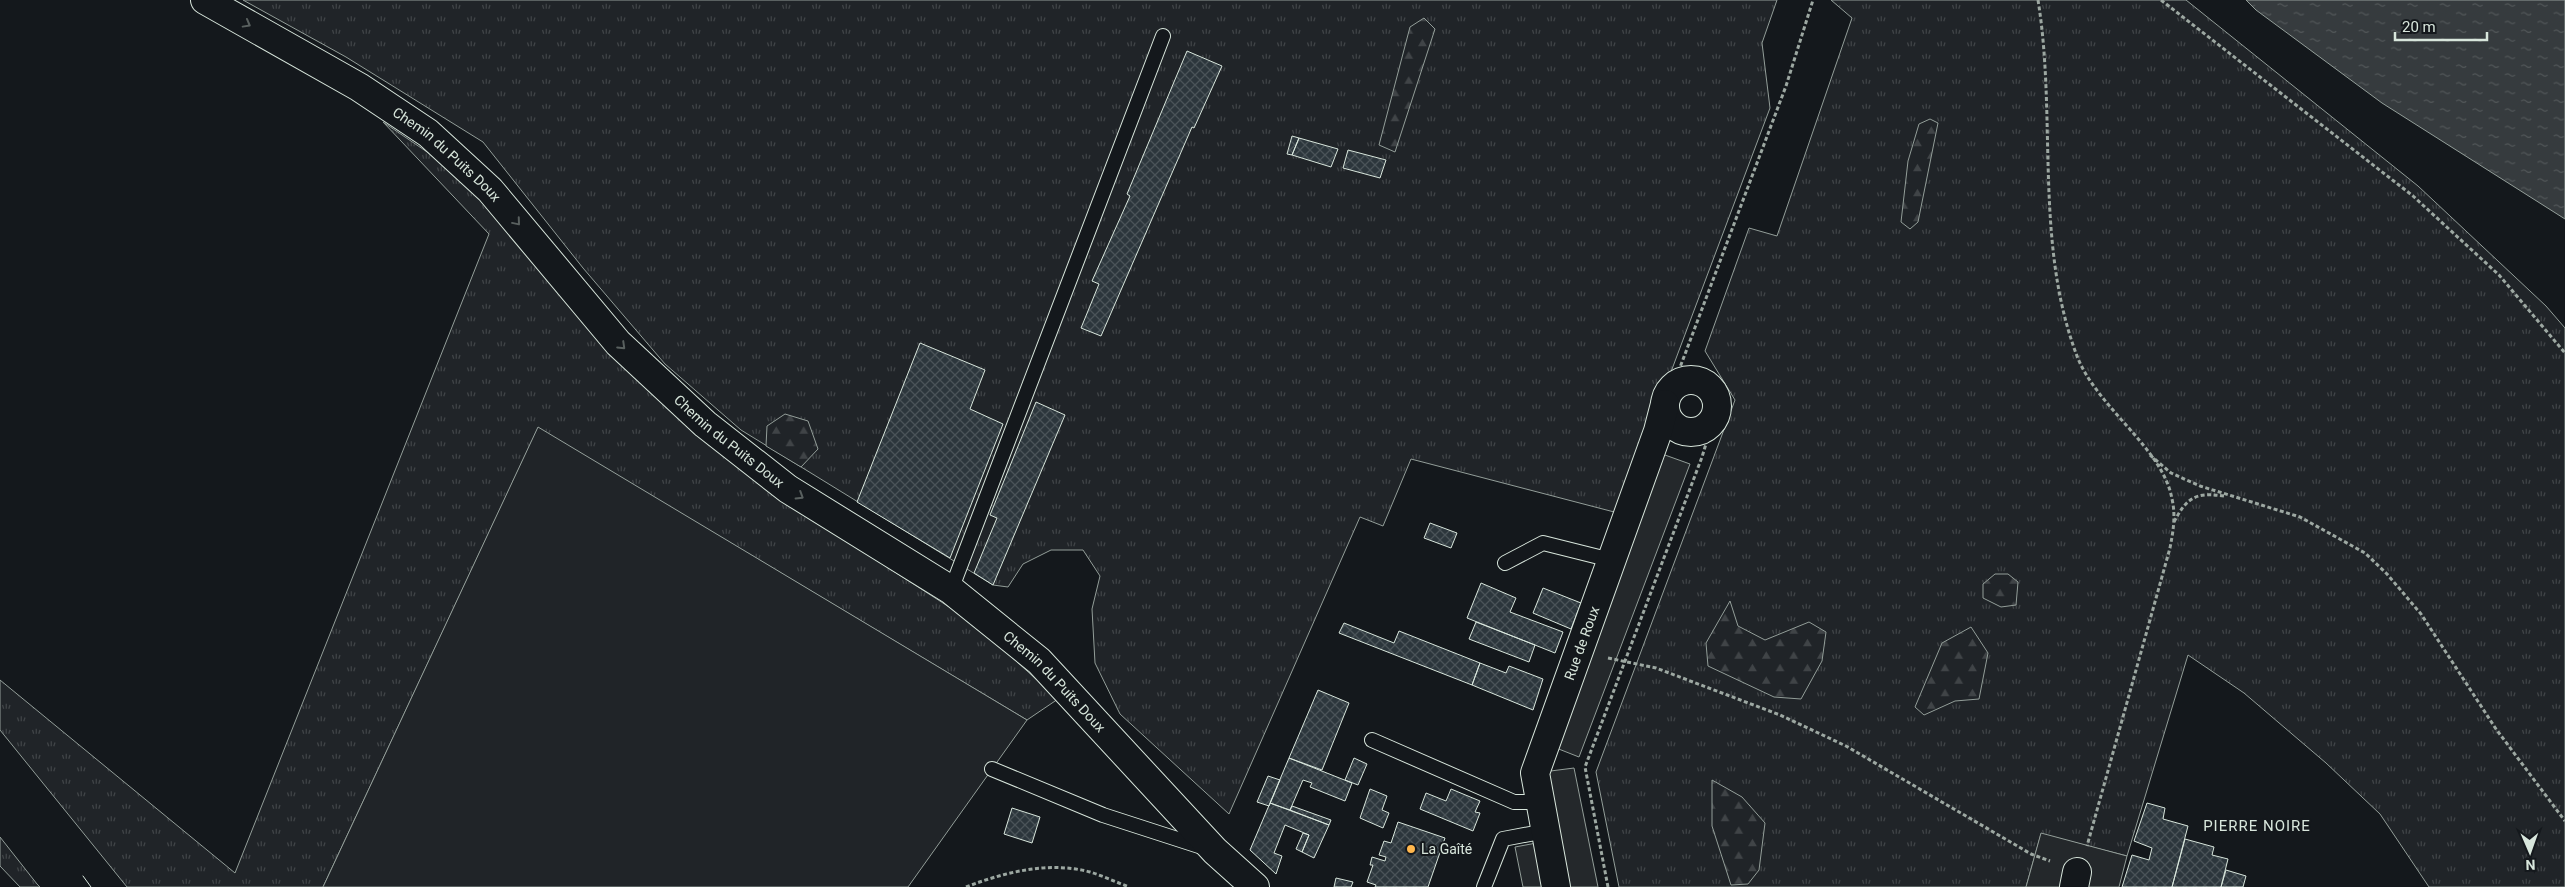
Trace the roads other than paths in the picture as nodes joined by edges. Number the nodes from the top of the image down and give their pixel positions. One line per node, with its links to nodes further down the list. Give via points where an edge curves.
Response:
1 (205, 0): 6 (street, Chemin du Puits Doux, one-way to 6, via 359,87 428,133 490,190 618,343 705,424 788,488)
2 (1163, 36): 6 (lane)
3 (1667, 412): 3 (street, via 1688,380 1705,384 1715,398 1715,414 1706,427 1698,431 1682,430); 4 (street, Rue de Roux)
4 (1611, 560): 5 (lane, via 1543,543); 9 (street, Rue de Roux, via 1535,773)
5 (1505, 563)
6 (952, 590): 11 (street, Chemin du Puits Doux, via 1038,661)
7 (1372, 740): 9 (lane, via 1514,802)
8 (992, 769): 11 (lane, via 1103,815)
9 (1540, 802): 10 (street, Rue de Roux)
10 (1546, 831): 13 (lane, via 1503,839); 14 (street, Rue de Roux)
11 (1215, 851): 12 (street, Chemin du Puits Doux)
12 (1255, 887)
13 (1484, 887)
14 (1556, 887)

